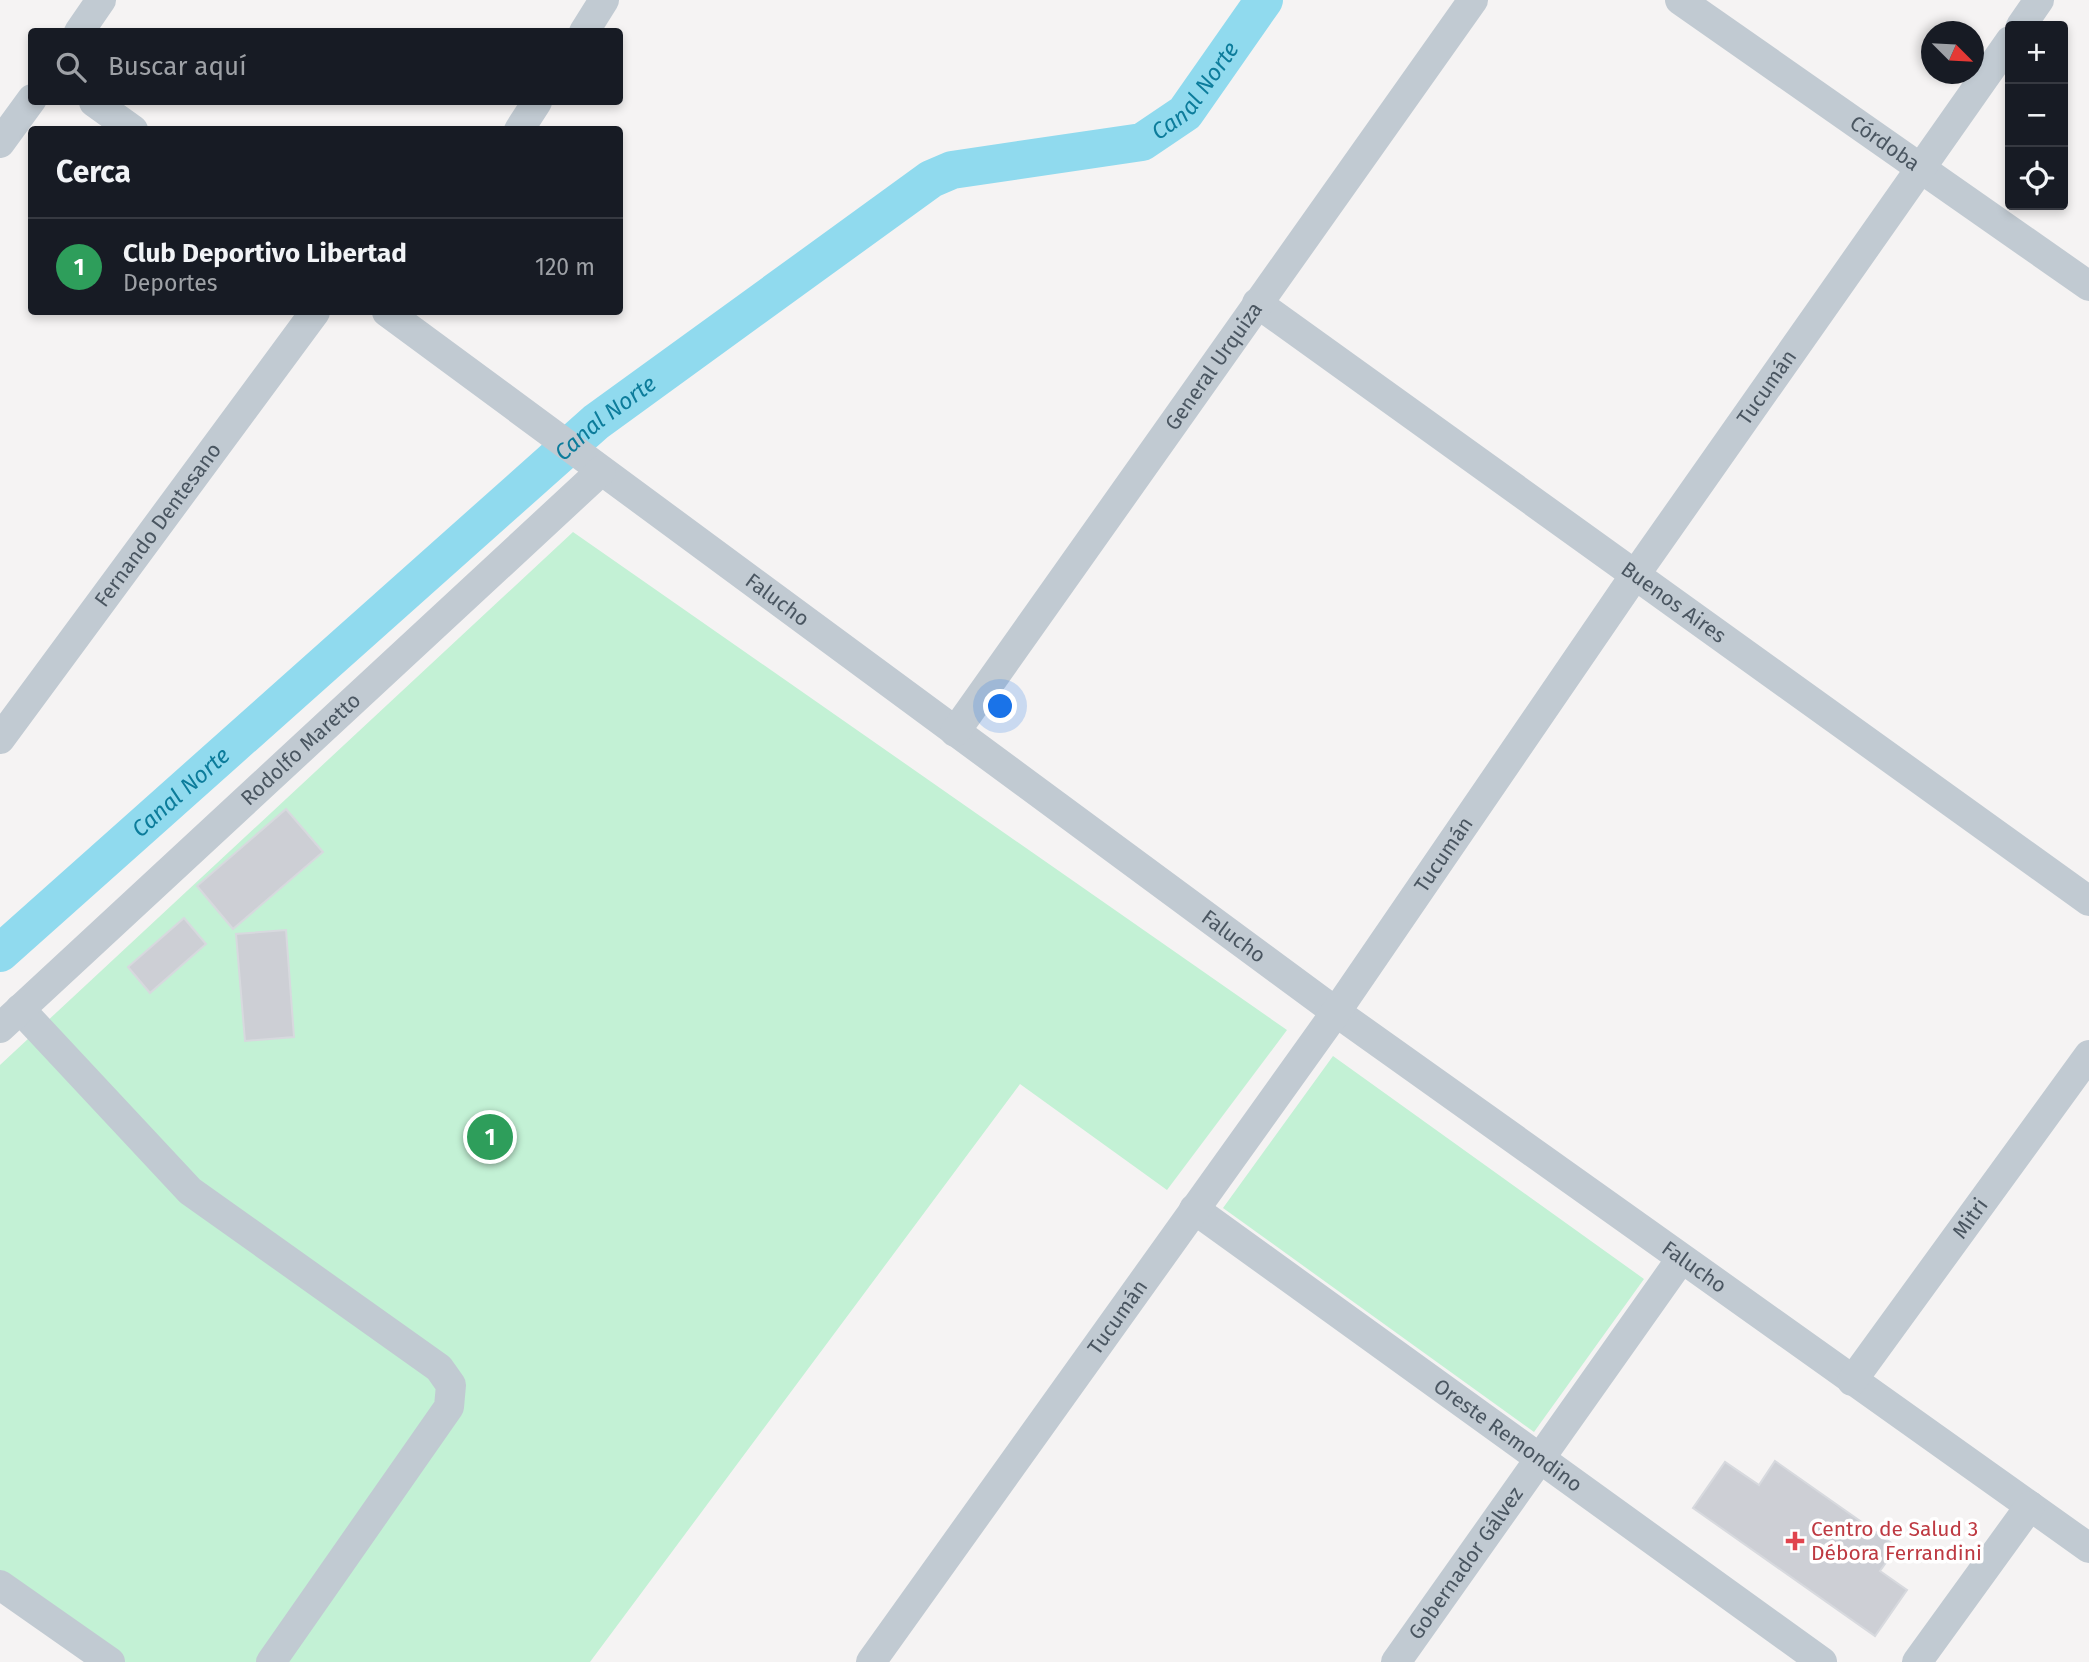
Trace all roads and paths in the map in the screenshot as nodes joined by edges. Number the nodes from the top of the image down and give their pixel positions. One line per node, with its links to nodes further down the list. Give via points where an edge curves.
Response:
1 (101, 0): 7 (street)
2 (604, 0): 8 (street)
3 (1473, 0): 18 (street, General Urquiza)
4 (1680, 0): 16 (street, Córdoba)
5 (2039, 0): 6 (street)
6 (2024, 21)
7 (82, 28)
8 (586, 28)
9 (2005, 48): 16 (street, Tucumán)
10 (28, 104): 15 (street)
11 (98, 105): 13 (street)
12 (535, 105): 14 (street)
13 (127, 126)
14 (522, 126)
15 (0, 143)
16 (1920, 168): 17 (street, Córdoba); 22 (street, Tucumán)
17 (2089, 286)
18 (1257, 303): 22 (street, Buenos Aires); 23 (street, General Urquiza)
19 (313, 315): 24 (street, Fernando Dentesano)
20 (397, 315): 21 (street, Falucho)
21 (601, 471): 23 (street, Falucho); 27 (street, Rodolfo Maretto)
22 (1636, 575): 25 (street, Buenos Aires); 26 (street, Tucumán)
23 (955, 732): 26 (street, Falucho)
24 (0, 739)
25 (2089, 901)
26 (1336, 1012): 29 (street, Tucumán); 30 (street, Falucho)
27 (10, 1019): 37 (street, via 190,1191 439,1368 451,1385 449,1407)
28 (2089, 1055): 31 (street, Mitri)
29 (1194, 1209): 32 (street, Oreste Remondino); 38 (street, Tucumán)
30 (1681, 1259): 31 (street, Falucho); 32 (street, Gobernador Gálvez)
31 (1852, 1381): 33 (street, Falucho)
32 (1541, 1458): 39 (street, Gobernador Gálvez); 40 (street, Oreste Remondino)
33 (2030, 1506): 34 (street, Falucho); 41 (street)
34 (2089, 1548)
35 (0, 1585): 36 (street)
36 (110, 1662)
37 (271, 1662)
38 (872, 1662)
39 (1396, 1662)
40 (1822, 1662)
41 (1917, 1662)

